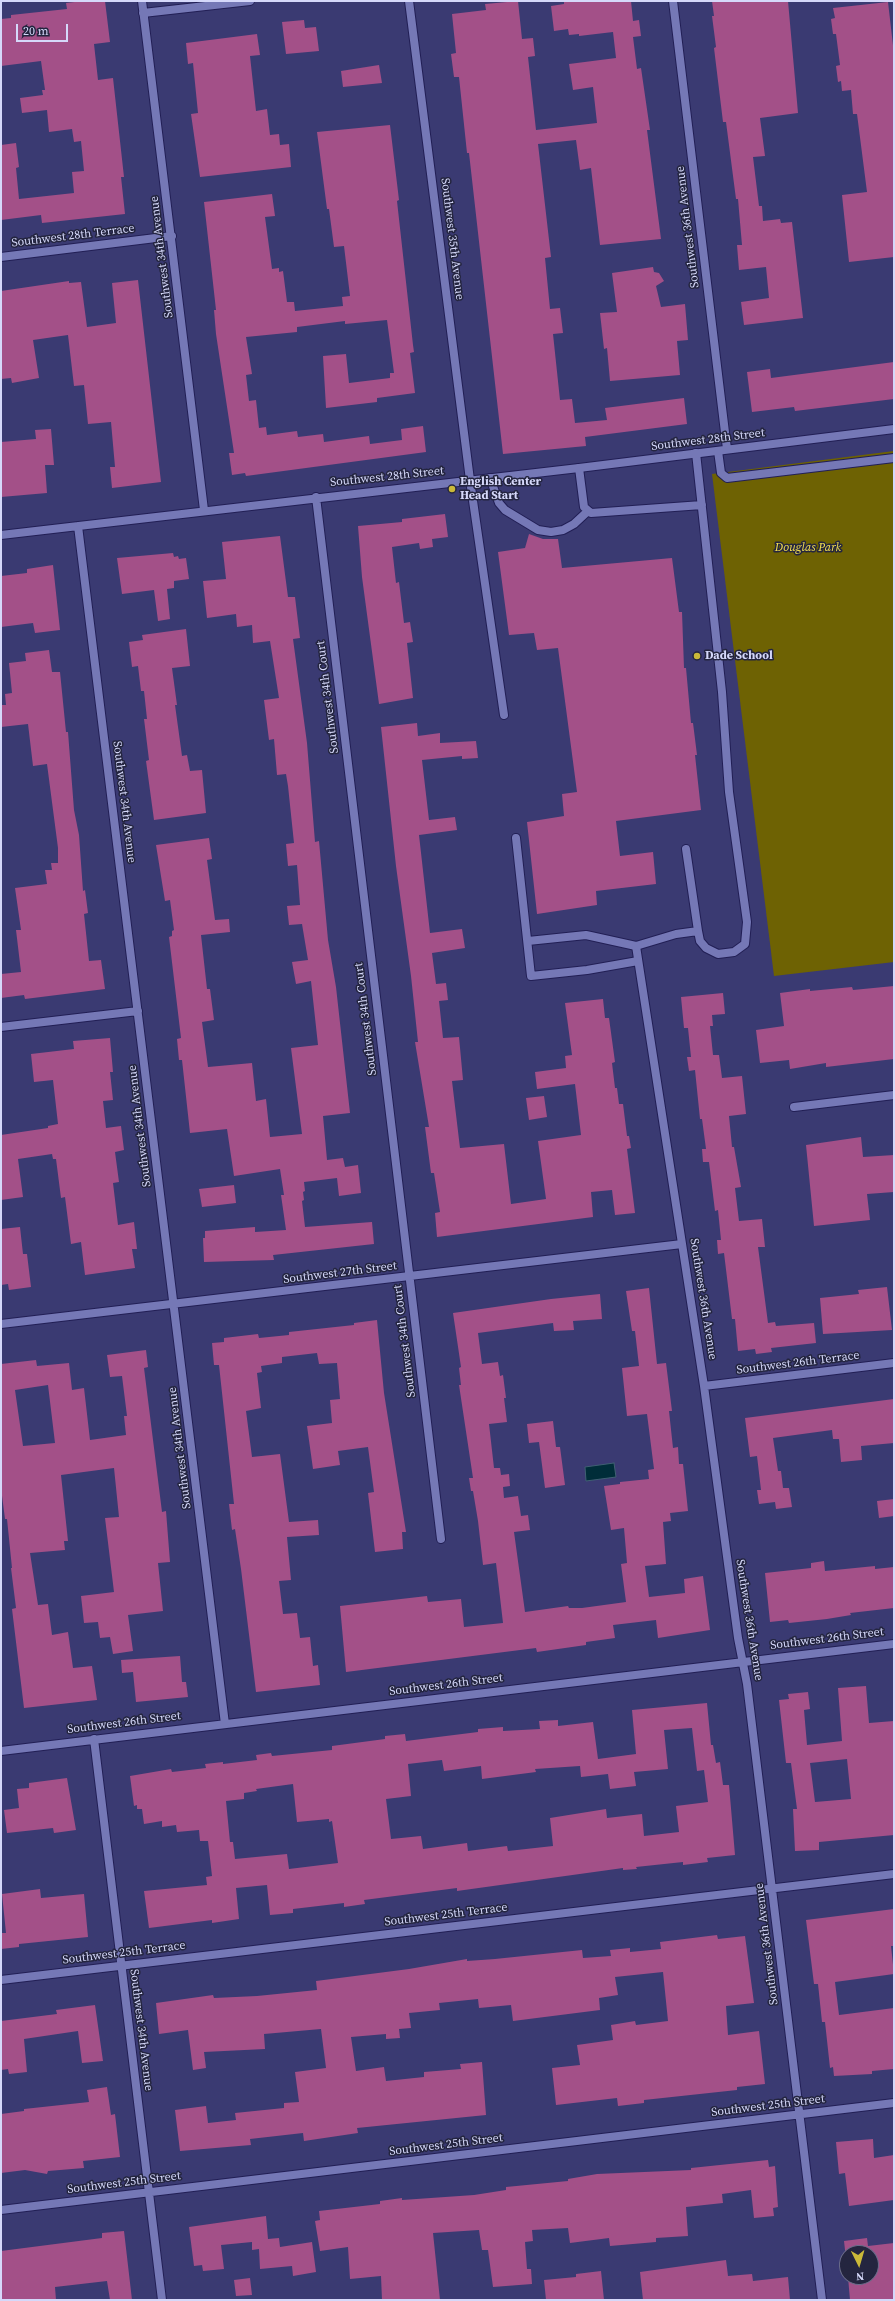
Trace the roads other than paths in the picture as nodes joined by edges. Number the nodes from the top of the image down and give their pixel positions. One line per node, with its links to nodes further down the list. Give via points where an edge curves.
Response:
1 (142, 1): 5 (street, Southwest 34th Avenue)
2 (250, 1): 5 (street)
3 (409, 1): 15 (street, Southwest 35th Avenue)
4 (674, 1): 10 (street, Southwest 36th Avenue)
5 (143, 13): 6 (street, Southwest 34th Avenue)
6 (172, 236): 7 (street, Southwest 28th Terrace); 18 (street, Southwest 34th Avenue)
7 (1, 257)
8 (894, 429): 10 (street, Southwest 28th Street)
9 (718, 450): 10 (street, Southwest 28th Street); 11 (street, Southwest 28th Street); 12 (street, via 721,473 727,478)
10 (727, 450)
11 (696, 453): 13 (street, Southwest 28th Street); 17 (street)
12 (894, 458)
13 (579, 468): 14 (street, Southwest 28th Street); 19 (street, via 584,507)
14 (490, 478): 15 (street, Southwest 28th Street); 19 (street, via 499,503 505,510 538,530 563,530 574,524)
15 (470, 480): 16 (street, Southwest 28th Street); 22 (street, Southwest 35th Avenue)
16 (316, 497): 18 (street, Southwest 28th Street); 34 (street, Southwest 34th Court)
17 (702, 505): 19 (street, via 600,514); 25 (street, via 722,692 729,792 747,933 742,947 734,952 718,954 706,948 700,941)
18 (204, 510): 20 (street, Southwest 28th Street)
19 (588, 510)
20 (78, 526): 21 (street, Southwest 28th Street); 29 (street, Southwest 34th Avenue)
21 (1, 535)
22 (504, 715)
23 (516, 838): 26 (street)
24 (686, 849): 25 (street)
25 (698, 931): 27 (street, via 676,934)
26 (528, 941): 27 (street, via 586,935); 28 (street, via 531,976)
27 (636, 946): 28 (street, Southwest 36th Avenue)
28 (638, 961): 33 (street, Southwest 36th Avenue)
29 (138, 1011): 30 (street); 35 (street, Southwest 34th Avenue)
30 (1, 1027)
31 (894, 1095): 32 (street)
32 (794, 1107)
33 (682, 1244): 34 (street, Southwest 27th Street); 38 (street, Southwest 36th Avenue)
34 (409, 1277): 35 (street, Southwest 27th Street); 39 (street, Southwest 34th Court)
35 (174, 1304): 36 (street, Southwest 27th Street); 42 (street, Southwest 34th Avenue)
36 (1, 1324)
37 (894, 1363): 38 (street, Southwest 26th Terrace)
38 (704, 1386): 41 (street, Southwest 36th Avenue)
39 (441, 1538)
40 (894, 1644): 41 (street, Southwest 26th Street)
41 (742, 1661): 42 (street, Southwest 26th Street); 46 (street, Southwest 36th Avenue)
42 (225, 1724): 43 (street, Southwest 26th Street)
43 (94, 1739): 44 (street, Southwest 26th Street); 47 (street, Southwest 34th Avenue)
44 (1, 1751)
45 (894, 1874): 46 (street, Southwest 25th Terrace)
46 (772, 1888): 47 (street, Southwest 25th Terrace); 50 (street, Southwest 36th Avenue)
47 (121, 1965): 48 (street, Southwest 25th Terrace); 51 (street, Southwest 34th Avenue)
48 (1, 1980)
49 (894, 2104): 50 (street, Southwest 25th Street)
50 (799, 2114): 51 (street, Southwest 25th Street); 54 (street, Southwest 36th Avenue)
51 (149, 2193): 52 (street, Southwest 25th Street); 53 (street, Southwest 34th Avenue)
52 (1, 2210)
53 (162, 2300)
54 (822, 2300)

